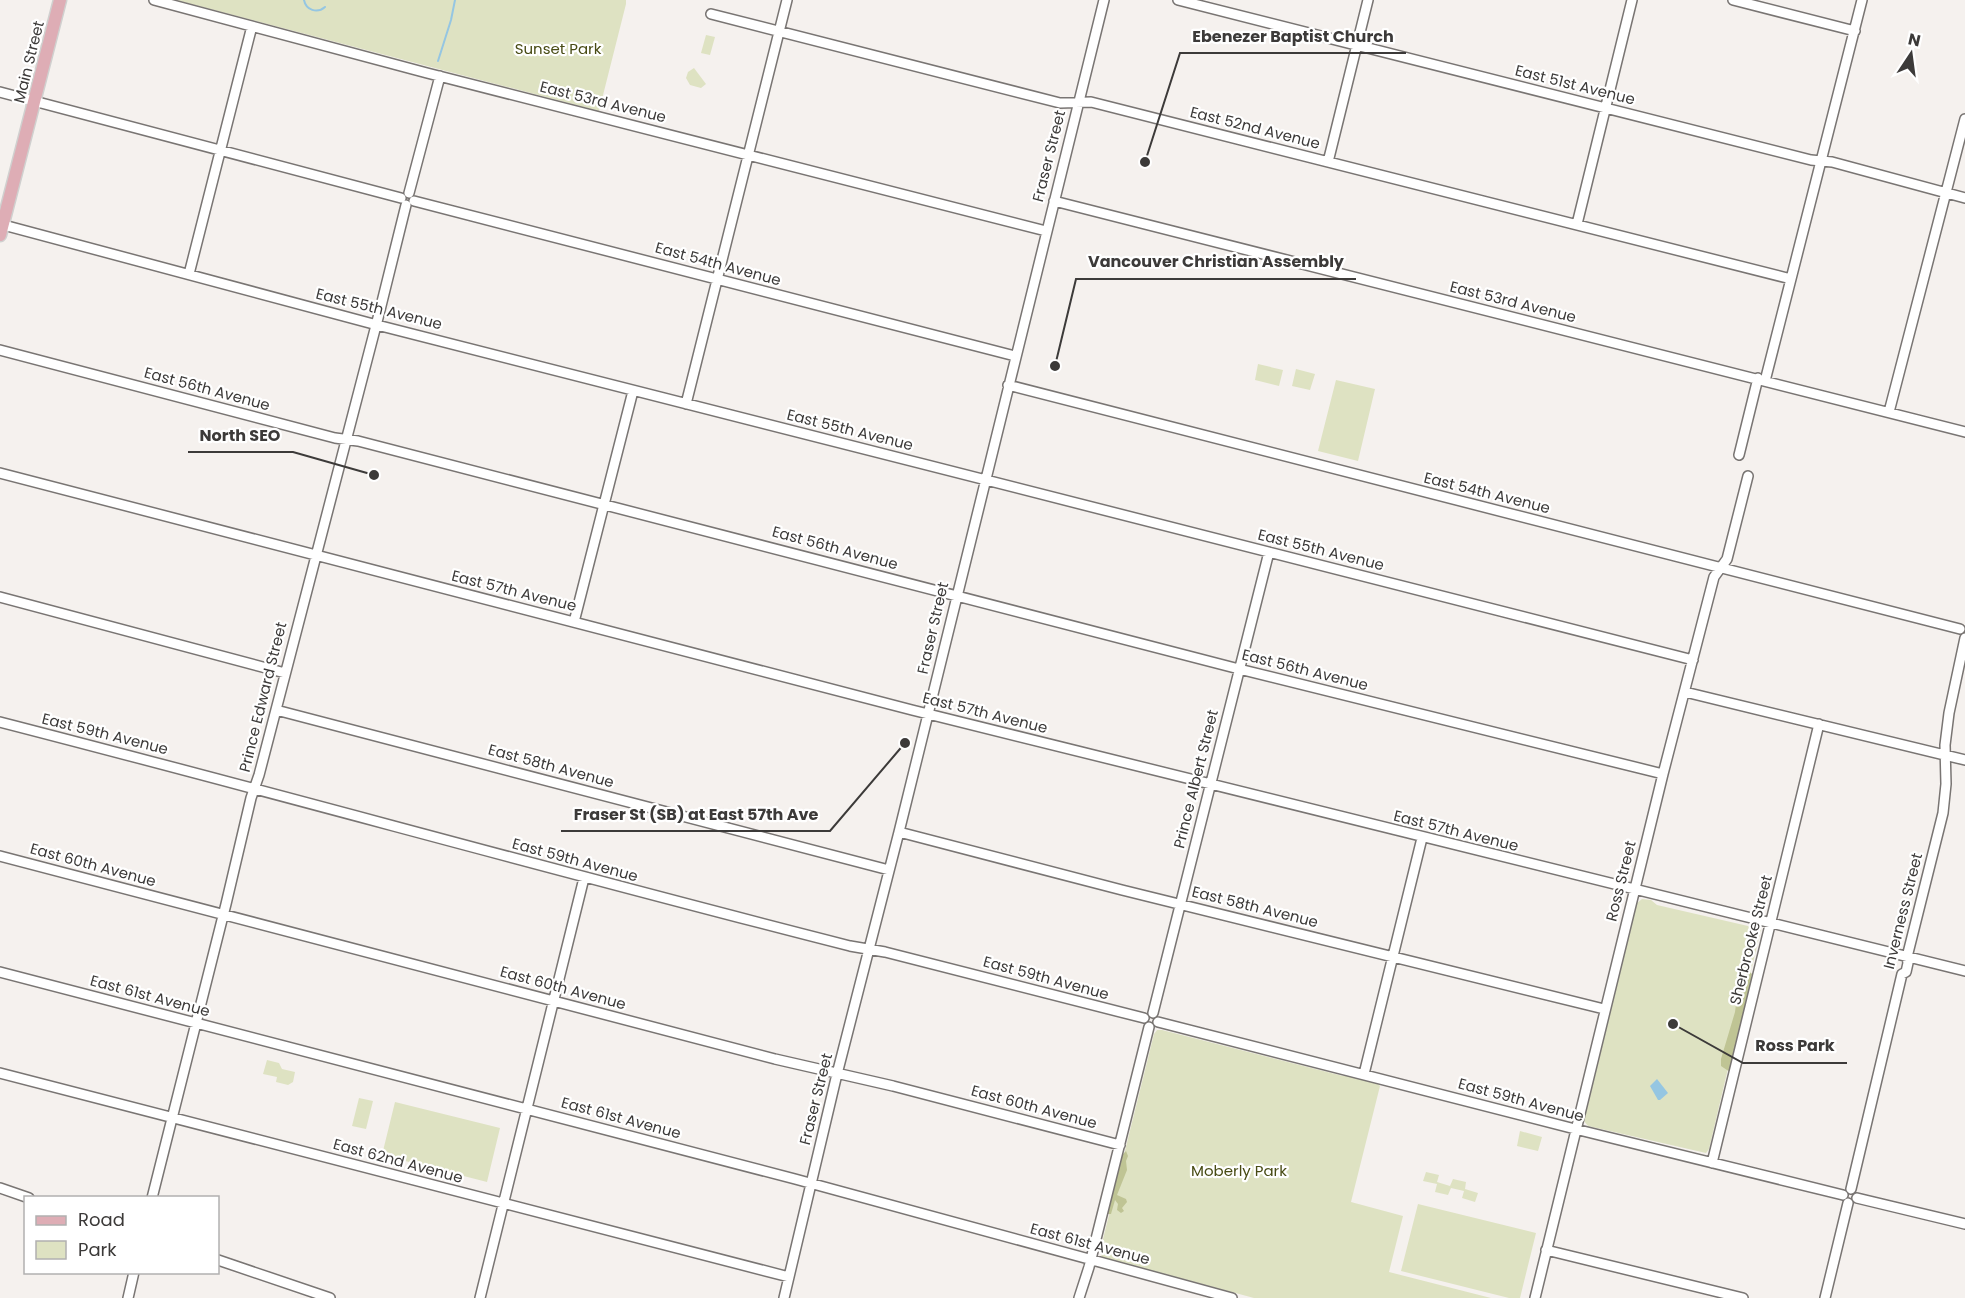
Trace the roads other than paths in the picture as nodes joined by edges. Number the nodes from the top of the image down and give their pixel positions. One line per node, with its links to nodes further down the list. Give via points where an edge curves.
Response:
1 (60, 0): 17 (main road, Main Street)
2 (154, 0): 11 (street, East 53rd Avenue)
3 (787, 0): 12 (street)
4 (1104, 0): 18 (street, Fraser Street)
5 (1178, 0): 14 (street, East 51st Avenue)
6 (1368, 0): 14 (street)
7 (1632, 0): 19 (street)
8 (1732, 0): 13 (street)
9 (1862, 0): 13 (street)
10 (711, 14): 12 (street, East 52nd Avenue)
11 (252, 26): 15 (street, East 53rd Avenue); 21 (street)
12 (779, 30): 18 (street, East 52nd Avenue, via 1063,104); 22 (street)
13 (1855, 31): 23 (street)
14 (1356, 45): 19 (street, East 51st Avenue); 24 (street)
15 (440, 76): 22 (street, East 53rd Avenue); 27 (street, Prince Edward Street)
16 (0, 92): 17 (street, East 54th Avenue)
17 (34, 102): 21 (street, East 54th Avenue); 30 (main road, Main Street)
18 (1078, 104): 24 (street, East 52nd Avenue, via 1091,102); 28 (street, Fraser Street)
19 (1605, 108): 23 (street, East 51st Avenue); 29 (street)
20 (1965, 119): 25 (street)
21 (220, 150): 27 (street, East 54th Avenue); 32 (street)
22 (748, 154): 31 (street, East 53rd Avenue); 34 (street)
23 (1821, 161): 25 (street, East 51st Avenue); 33 (street)
24 (1328, 162): 29 (street, East 52nd Avenue)
25 (1946, 193): 26 (street, East 51st Avenue); 42 (street)
26 (1965, 198)
27 (408, 199): 34 (street, East 54th Avenue); 35 (street, Prince Edward Street)
28 (1054, 201): 31 (street, Fraser Street); 38 (street, East 53rd Avenue)
29 (1577, 224): 33 (street, East 52nd Avenue)
30 (1, 228): 32 (street, East 55th Avenue)
31 (1046, 231): 37 (street, Fraser Street)
32 (189, 274): 35 (street, East 55th Avenue)
33 (1791, 279): 38 (street)
34 (718, 280): 37 (street, East 54th Avenue); 41 (street)
35 (377, 325): 40 (street, East 55th Avenue); 44 (street, Prince Edward Street)
36 (0, 350): 44 (street, East 56th Avenue)
37 (1015, 356): 39 (street, Fraser Street)
38 (1762, 380): 42 (street, East 53rd Avenue); 45 (street)
39 (1008, 385): 48 (street, Fraser Street); 52 (street, East 54th Avenue)
40 (633, 391): 41 (street, East 55th Avenue); 49 (street)
41 (686, 404): 48 (street, East 55th Avenue)
42 (1889, 412): 43 (street, East 53rd Avenue)
43 (1965, 432)
44 (346, 439): 49 (street, East 56th Avenue); 51 (street, Prince Edward Street)
45 (1739, 455)
46 (0, 473): 51 (street, East 57th Avenue)
47 (1748, 476): 52 (street, Ross Street, via 1727,559)
48 (984, 480): 50 (street, East 55th Avenue); 53 (street, Fraser Street)
49 (604, 503): 53 (street, East 56th Avenue); 55 (street)
50 (1269, 552): 57 (street, East 55th Avenue); 58 (street, Prince Albert Street)
51 (315, 555): 55 (street, East 57th Avenue); 59 (street, Prince Edward Street)
52 (1721, 568): 56 (street, East 54th Avenue); 57 (street, Ross Street, via 1714,577)
53 (956, 596): 58 (street, East 56th Avenue); 62 (street, Fraser Street)
54 (0, 597): 59 (street)
55 (574, 622): 62 (street, East 57th Avenue)
56 (1964, 632): 65 (street, Inverness Street, via 1948,713)
57 (1693, 660): 60 (street, Ross Street)
58 (1239, 669): 67 (street, East 56th Avenue); 68 (street, Prince Albert Street)
59 (285, 673): 61 (street, Prince Edward Street)
60 (1685, 692): 64 (street); 67 (street, Ross Street)
61 (276, 710): 69 (street, Prince Edward Street); 73 (street, East 58th Avenue)
62 (928, 714): 68 (street, East 57th Avenue); 70 (street, Fraser Street)
63 (0, 722): 69 (street, East 59th Avenue)
64 (1819, 724): 65 (street); 78 (street, Sherbrooke Street)
65 (1946, 755): 66 (street); 81 (street, Inverness Street, via 1942,813)
66 (1965, 760)
67 (1662, 774): 75 (street, Ross Street)
68 (1210, 784): 71 (street, East 57th Avenue); 76 (street, Prince Albert Street)
69 (254, 789): 74 (street, East 59th Avenue); 77 (street, Prince Edward Street)
70 (899, 832): 73 (street, Fraser Street); 76 (street, East 58th Avenue)
71 (1422, 838): 75 (street, East 57th Avenue); 80 (street)
72 (0, 856): 77 (street, East 60th Avenue)
73 (889, 870): 79 (street, Fraser Street)
74 (585, 878): 79 (street, East 59th Avenue); 84 (street)
75 (1634, 890): 78 (street, East 57th Avenue); 85 (street, Ross Street)
76 (1180, 904): 80 (street, East 58th Avenue); 86 (street, Prince Albert Street)
77 (224, 914): 84 (street, East 60th Avenue); 89 (street, Prince Edward Street)
78 (1770, 923): 81 (street, East 57th Avenue); 98 (street, Sherbrooke Street)
79 (868, 950): 87 (street, East 59th Avenue); 92 (street, Fraser Street)
80 (1392, 957): 85 (street, East 58th Avenue); 93 (street)
81 (1907, 957): 82 (street, East 57th Avenue); 103 (street, Inverness Street)
82 (1965, 971)
83 (0, 972): 89 (street, East 61st Avenue)
84 (555, 1001): 92 (street, East 60th Avenue); 94 (street)
85 (1604, 1010): 96 (street, Ross Street)
86 (1153, 1013): 87 (street); 88 (street)
87 (1144, 1018): 90 (street)
88 (1158, 1022): 90 (street); 93 (street, East 59th Avenue)
89 (196, 1023): 94 (street, East 61st Avenue); 95 (street, Prince Edward Street)
90 (1149, 1028): 97 (street)
91 (0, 1072): 95 (street, East 62nd Avenue)
92 (837, 1074): 97 (street, East 60th Avenue); 99 (street, Fraser Street)
93 (1364, 1074): 96 (street, East 59th Avenue)
94 (528, 1109): 99 (street, East 61st Avenue); 104 (street)
95 (171, 1117): 102 (street, Prince Edward Street); 104 (street, East 62nd Avenue)
96 (1575, 1129): 98 (street, East 59th Avenue); 106 (street, Ross Street)
97 (1120, 1145): 108 (street)
98 (1712, 1163): 103 (street, East 59th Avenue)
99 (811, 1184): 108 (street, East 61st Avenue); 110 (street, Fraser Street)
100 (0, 1188): 101 (street)
101 (26, 1196)
102 (152, 1196)
103 (1850, 1197): 105 (street, East 59th Avenue); 119 (street, Inverness Street)
104 (504, 1204): 110 (street, East 62nd Avenue); 113 (street)
105 (1965, 1224)
106 (1546, 1250): 117 (street, Ross Street); 118 (street)
107 (219, 1260): 112 (street)
108 (1091, 1260): 115 (street); 116 (street, East 61st Avenue)
109 (134, 1274): 111 (street)
110 (789, 1277): 114 (street, Fraser Street)
111 (128, 1298)
112 (330, 1298)
113 (480, 1298)
114 (784, 1298)
115 (1079, 1298)
116 (1232, 1298)
117 (1535, 1298)
118 (1743, 1298)
119 (1825, 1298)

